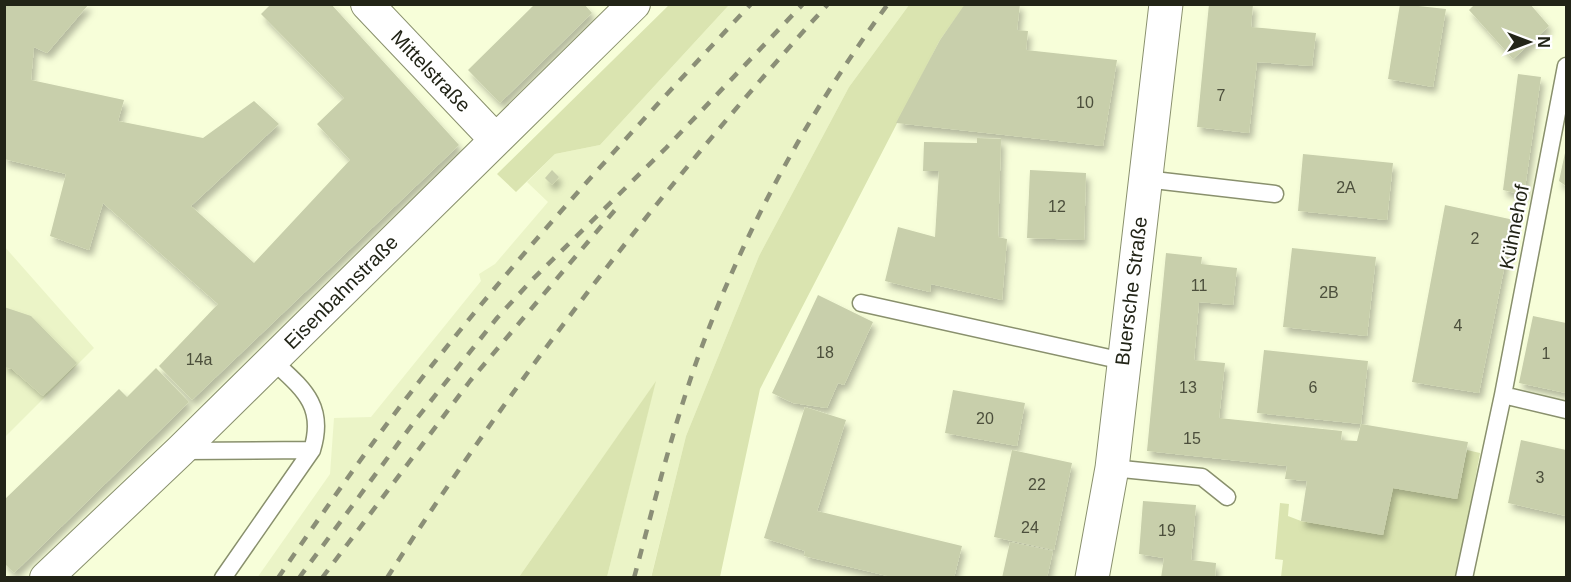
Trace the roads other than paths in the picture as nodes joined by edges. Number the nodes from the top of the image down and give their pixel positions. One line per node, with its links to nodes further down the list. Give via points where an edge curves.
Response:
1 (634, 4): 5 (street, Eisenbahnstraße)
2 (1166, 4): 6 (main road, Buersche Straße)
3 (382, 9): 5 (street, Mittelstraße)
4 (1566, 66): 11 (lane, Kühnehof)
5 (495, 139): 9 (street, Eisenbahnstraße)
6 (1145, 179): 7 (lane); 10 (main road, Buersche Straße)
7 (1275, 194)
8 (861, 303): 10 (lane)
9 (272, 360): 13 (lane, via 310,399 317,417); 14 (street, Eisenbahnstraße)
10 (1123, 361): 15 (main road, Buersche Straße)
11 (1503, 395): 12 (lane); 20 (lane, Kühnehof)
12 (1566, 410)
13 (312, 450): 14 (lane); 19 (lane)
14 (180, 451): 18 (street, Eisenbahnstraße)
15 (1112, 468): 16 (lane, via 1202,477); 17 (main road, Buersche Straße)
16 (1227, 497)
17 (1092, 577)
18 (46, 578)
19 (223, 578)
20 (1464, 578)

